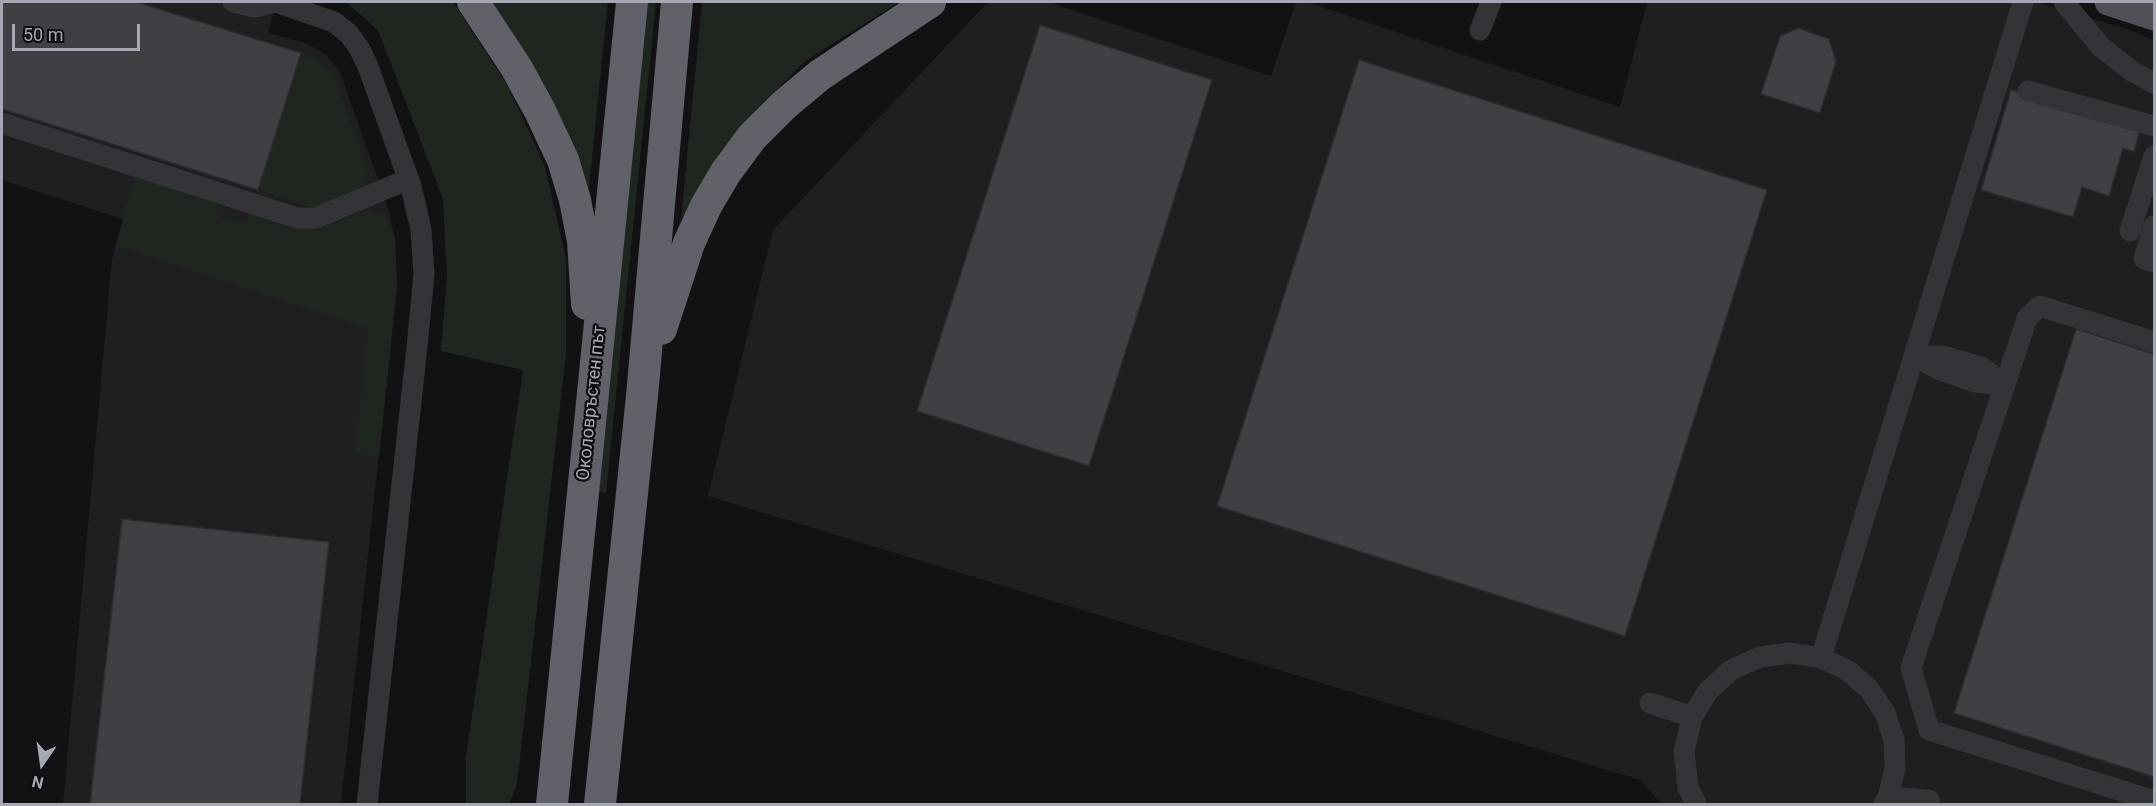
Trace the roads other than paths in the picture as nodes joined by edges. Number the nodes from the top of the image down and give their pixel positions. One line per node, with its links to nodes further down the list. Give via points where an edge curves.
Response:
1 (233, 2): 2 (street, via 254,7)
2 (275, 2): 18 (street, via 334,22 349,34 359,48)
3 (473, 2): 25 (highway, via 526,85 563,160 583,242)
4 (632, 2): 25 (highway, Околовръстен път)
5 (677, 2): 26 (highway)
6 (930, 2): 26 (highway, via 820,75 784,105 726,172 689,243)
7 (1491, 2): 12 (street)
8 (2023, 2): 23 (street)
9 (2064, 2): 13 (street, via 2101,47)
10 (2108, 2): 11 (main road)
11 (2154, 17)
12 (1480, 30)
13 (2154, 83)
14 (2028, 90): 16 (street)
15 (2, 123): 18 (street, via 297,218 316,218)
16 (2154, 126)
17 (2154, 156): 20 (street)
18 (409, 179): 33 (street, via 421,230 424,274)
19 (2154, 226): 21 (street, via 2144,259)
20 (2130, 231)
21 (2154, 262)
22 (2154, 342): 24 (street, via 2040,306 2027,318)
23 (1914, 356): 24 (street, via 1943,356 1982,368); 27 (street)
24 (2005, 385): 32 (street, via 1911,668 1929,730)
25 (592, 396): 34 (highway, Околовръстен път)
26 (642, 396): 35 (highway)
27 (1821, 657): 29 (street, via 1790,653 1760,657 1731,670 1708,691); 31 (street, via 1847,670 1869,689 1885,713 1894,740 1895,769)
28 (1650, 703): 29 (street)
29 (1692, 717): 36 (street, via 1684,752 1688,787)
30 (1929, 800): 31 (street)
31 (1886, 801)
32 (2154, 801)
33 (368, 804)
34 (552, 804)
35 (600, 804)
36 (1696, 804)

